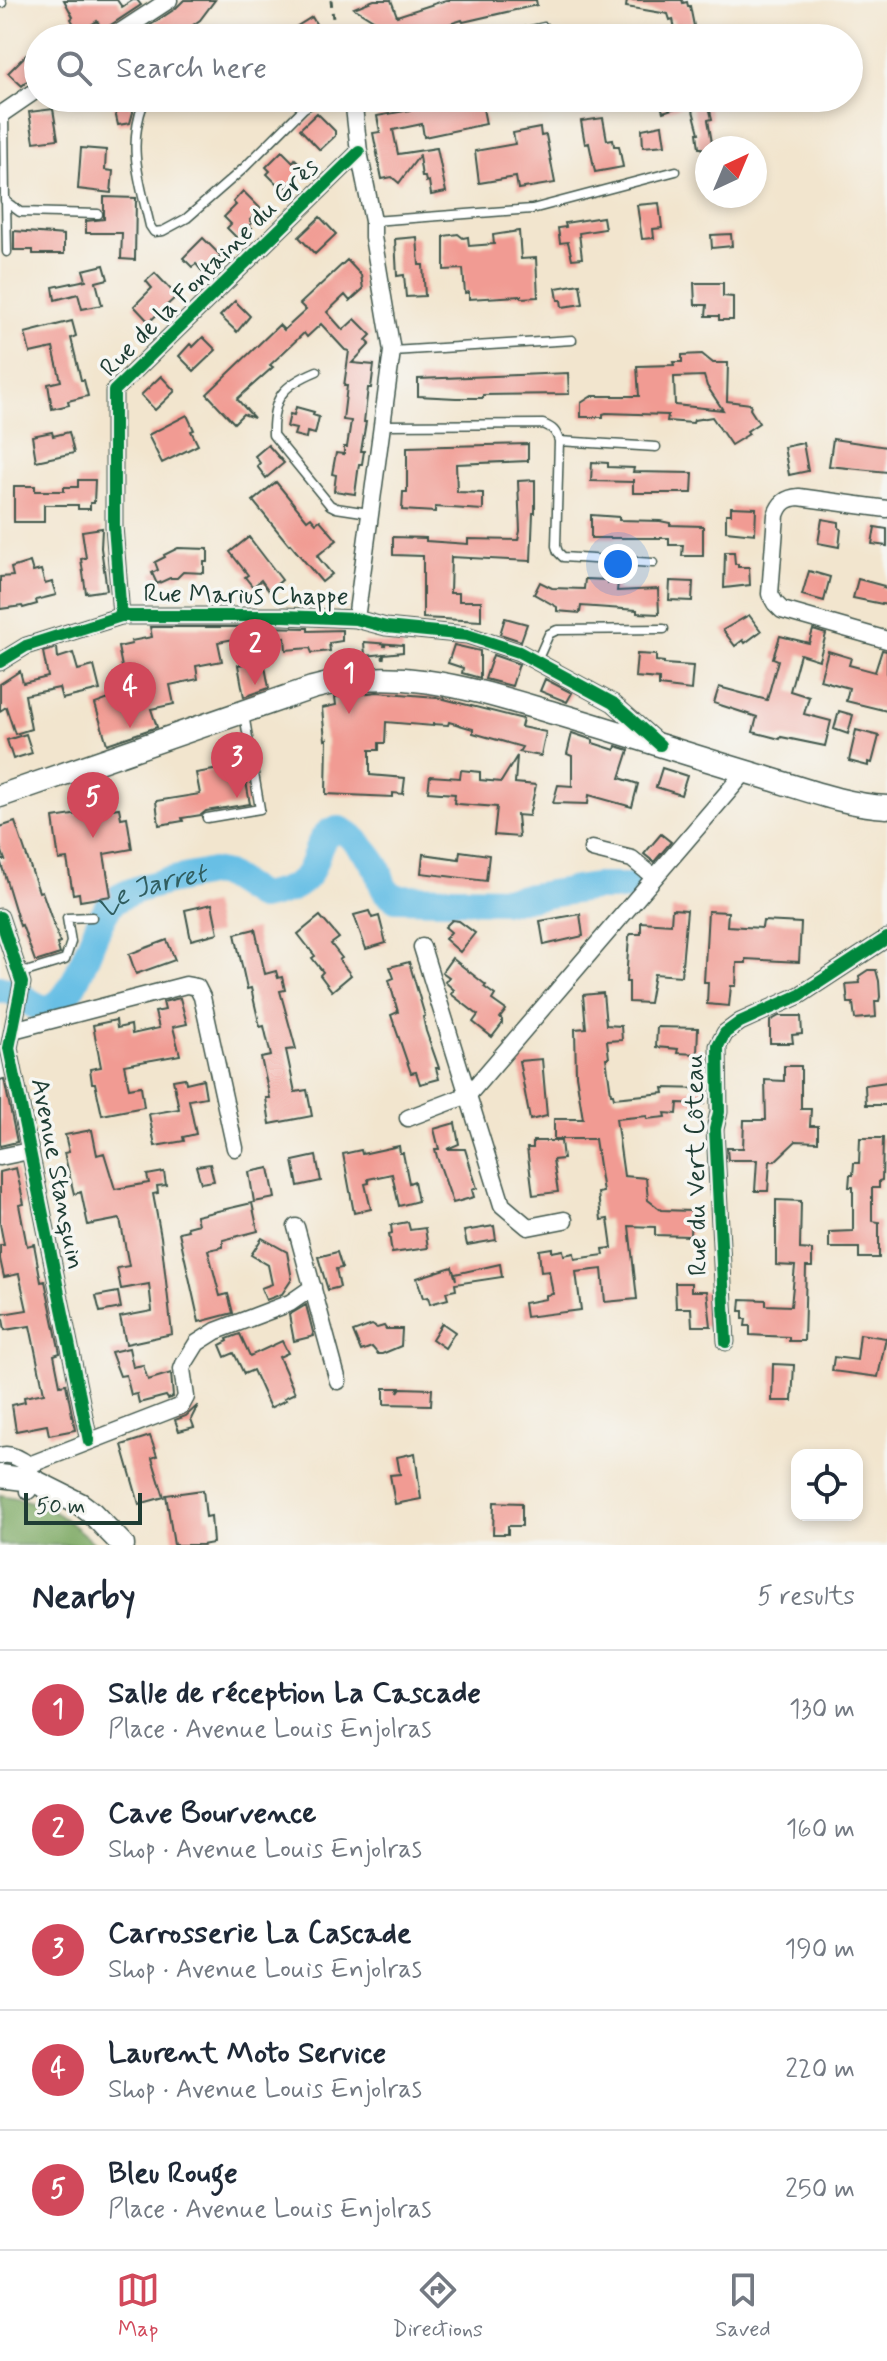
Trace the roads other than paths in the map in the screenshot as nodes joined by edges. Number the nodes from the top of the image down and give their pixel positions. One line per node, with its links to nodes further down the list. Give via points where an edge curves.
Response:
1 (169, 0): 2 (street)
2 (132, 24)
3 (24, 98): 7 (street)
4 (139, 112): 5 (lane, via 134,154 154,232 187,218)
5 (300, 112)
6 (355, 112): 8 (street)
7 (2, 113): 10 (lane)
8 (359, 152): 12 (street); 23 (street, Rue de la Fontaine du Grès, via 114,391 114,526)
9 (676, 171): 12 (lane, via 532,209)
10 (6, 201): 11 (lane, via 20,212); 13 (lane)
11 (98, 214)
12 (373, 221): 15 (street)
13 (7, 252)
14 (572, 340): 15 (lane)
15 (392, 351): 17 (street)
16 (317, 371): 21 (lane, via 284,389 273,435 330,505)
17 (382, 425): 18 (lane, via 543,424 557,433); 21 (street)
18 (559, 441): 19 (lane); 22 (lane, via 558,552 563,557)
19 (656, 447)
20 (887, 509): 26 (street, via 799,497 784,502 776,515 770,594 782,610)
21 (369, 513): 24 (street)
22 (653, 563)
23 (121, 616): 24 (street, Rue Marius Chappe); 28 (street, Rue Marius Chappe, via 26,646)
24 (356, 619): 27 (street, Rue Marius Chappe, via 467,635)
25 (664, 629): 27 (lane, via 557,630 549,634)
26 (887, 640)
27 (537, 661): 30 (street, Rue Marius Chappe, via 613,703)
28 (0, 662)
29 (244, 713): 30 (main road, via 333,682 382,677 455,685); 32 (main road); 34 (lane, via 260,809)
30 (660, 745): 31 (main road)
31 (745, 772): 33 (main road, via 861,805); 36 (street)
32 (0, 796)
33 (887, 807)
34 (207, 818)
35 (592, 849): 36 (street, via 632,859)
36 (654, 877): 43 (street)
37 (0, 917): 41 (street, Avenue Stanquin)
38 (92, 917): 41 (lane, via 67,918 71,942 65,960)
39 (887, 938): 51 (street, Rue du Vert Côteau, via 800,995 740,1022 718,1046 715,1129)
40 (422, 947): 43 (street)
41 (20, 976): 42 (street, Avenue Stanquin)
42 (13, 1030): 45 (street, via 186,985 197,987); 46 (street, Avenue Stanquin, via 9,1048)
43 (468, 1095): 44 (street); 48 (street, via 502,1205 528,1227)
44 (408, 1118)
45 (235, 1148)
46 (29, 1151): 47 (street); 53 (street, Avenue Stanquin)
47 (0, 1157)
48 (564, 1220)
49 (296, 1227): 50 (street)
50 (313, 1287): 52 (street); 53 (street, via 290,1303 197,1343 182,1369 186,1397 181,1406)
51 (726, 1342)
52 (338, 1381)
53 (89, 1441): 56 (street)
54 (0, 1456): 56 (street, via 21,1459)
55 (0, 1476): 56 (main road)
56 (30, 1479): 57 (main road); 58 (main road); 59 (main road, via 92,1513)
57 (0, 1489)
58 (108, 1545)
59 (123, 1545)

